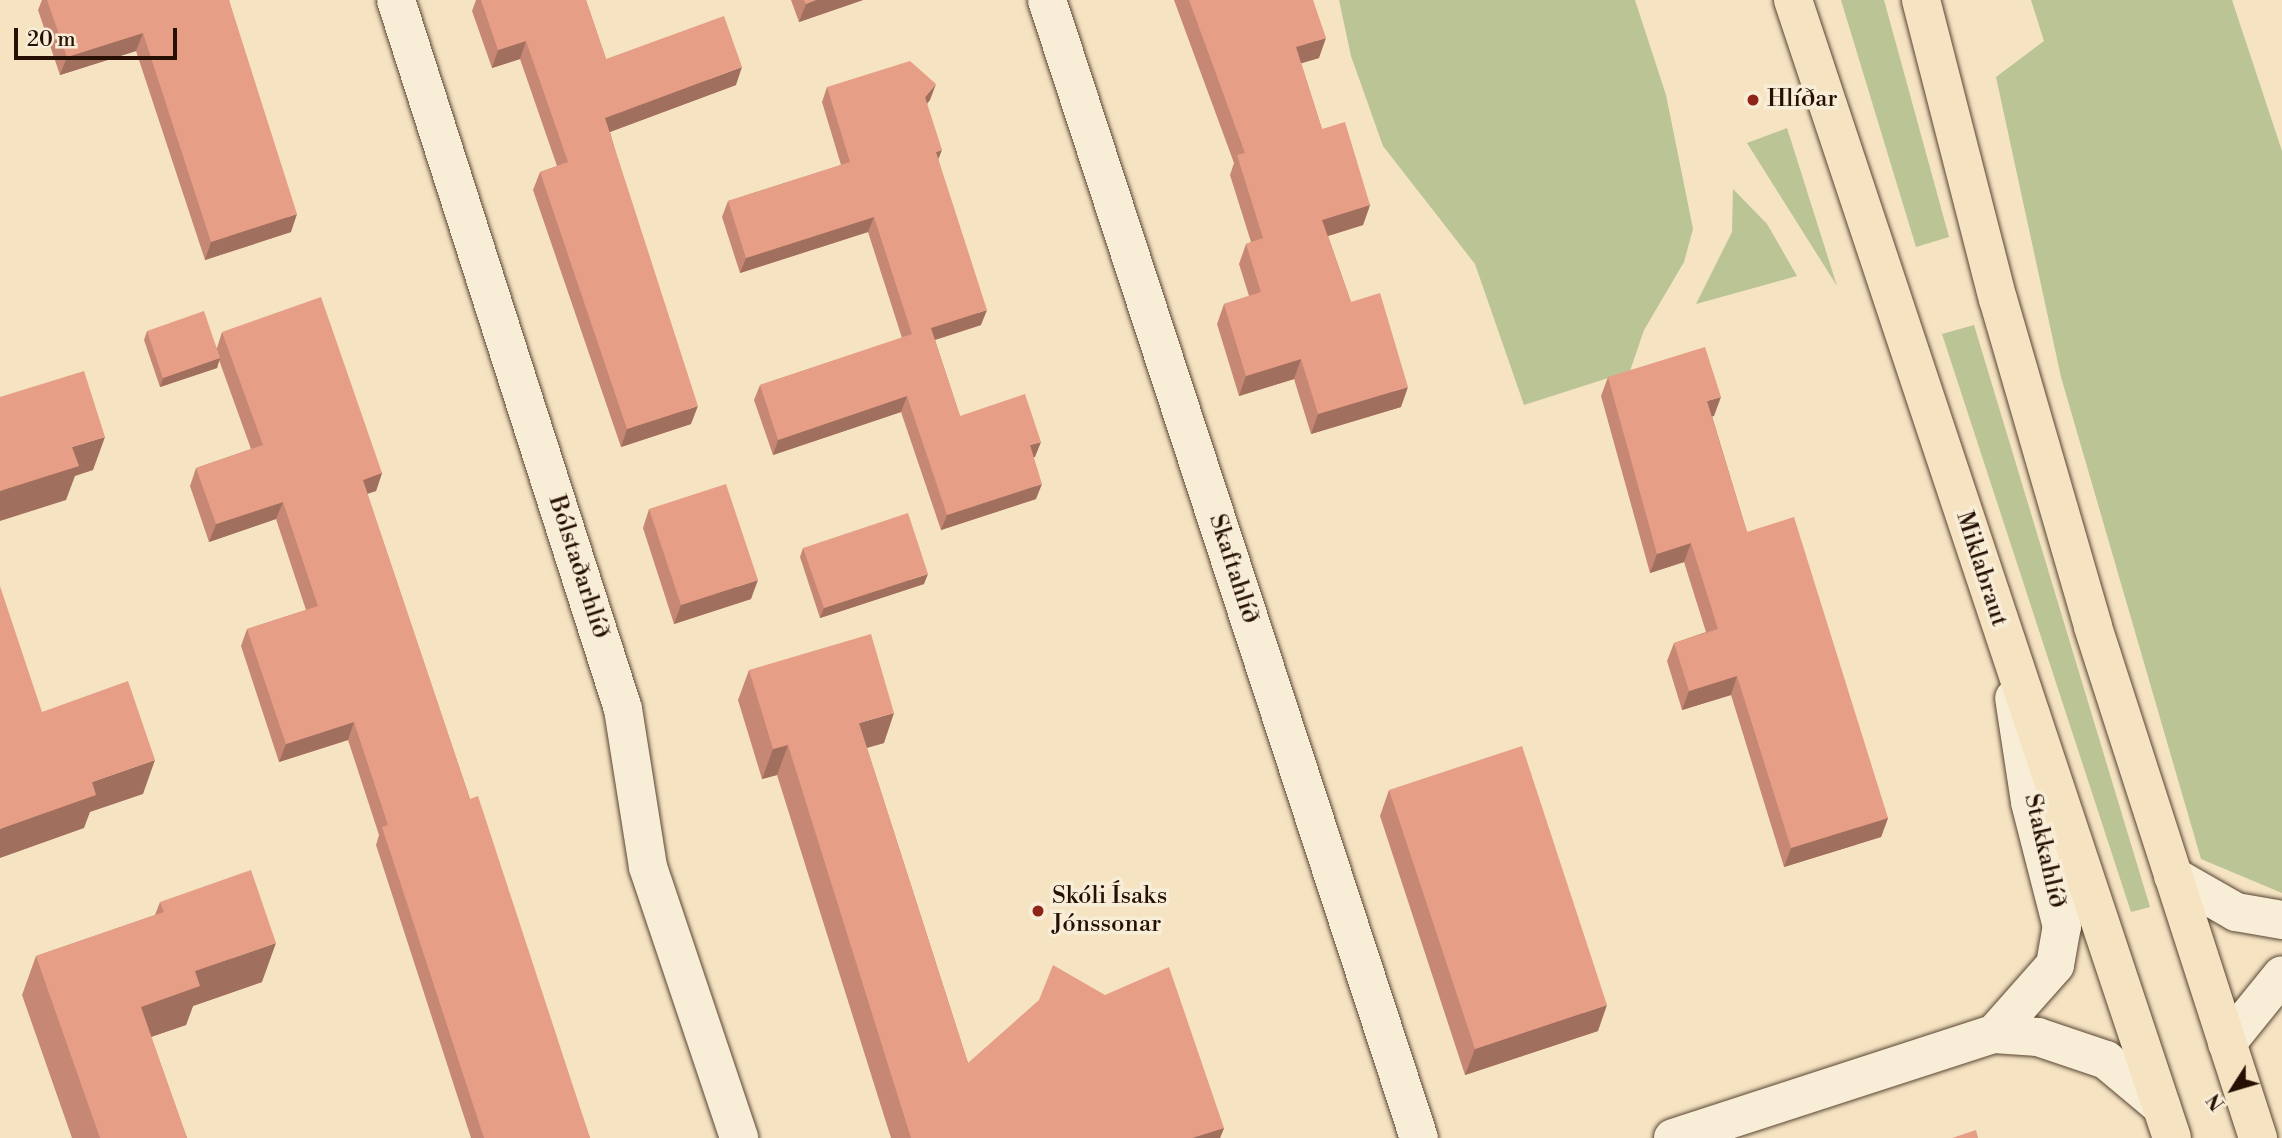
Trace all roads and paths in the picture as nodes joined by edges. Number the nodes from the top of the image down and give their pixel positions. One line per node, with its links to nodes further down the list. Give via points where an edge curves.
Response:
1 (396, 0): 12 (street, Bólstaðarhlíð, via 623,709 648,867)
2 (1047, 0): 13 (street, Skaftahlíð)
3 (1793, 0): 5 (highway, Miklabraut)
4 (1921, 0): 6 (highway, via 1998,299)
5 (2007, 646): 9 (street, Stakkahlíð, via 2031,802 2062,927 2055,965); 11 (highway, Miklabraut)
6 (2173, 876): 7 (street, via 2236,912); 10 (highway)
7 (2282, 920)
8 (2282, 975): 10 (street)
9 (1994, 1034): 11 (street, via 2038,1037 2106,1060); 14 (street)
10 (2227, 1043): 15 (highway)
11 (2166, 1122)
12 (738, 1138)
13 (1419, 1138)
14 (1672, 1138)
15 (2258, 1138)

